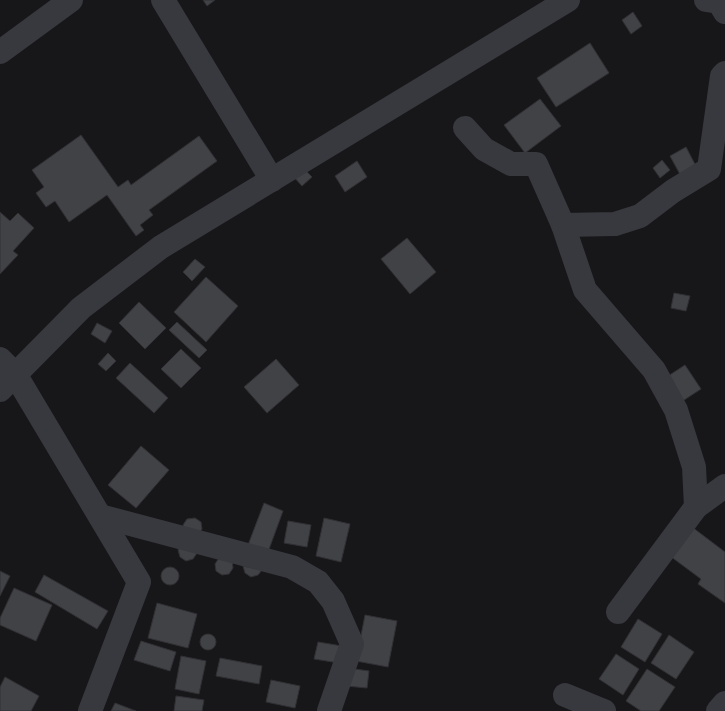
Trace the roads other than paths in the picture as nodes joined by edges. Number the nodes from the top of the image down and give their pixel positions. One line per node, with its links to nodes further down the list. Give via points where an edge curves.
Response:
1 (72, 0): 6 (street)
2 (163, 0): 9 (street)
3 (568, 0): 9 (street)
4 (706, 0): 5 (street, via 719,2)
5 (725, 12)
6 (0, 52)
7 (725, 73): 10 (street, via 709,169 672,190 640,216 615,224)
8 (465, 128): 10 (street, via 484,149 511,164 536,164)
9 (272, 180): 11 (street, via 161,247 81,308)
10 (563, 225): 13 (street, via 585,290 654,370 676,410 694,466)
11 (5, 374): 14 (street)
12 (725, 486): 13 (street)
13 (696, 507): 15 (street)
14 (100, 516): 18 (street, via 139,582); 19 (street, via 292,567 318,582 333,601 352,644)
15 (618, 612)
16 (565, 695): 20 (street)
17 (725, 702): 21 (street)
18 (90, 711)
19 (329, 711)
20 (604, 711)
21 (718, 711)

